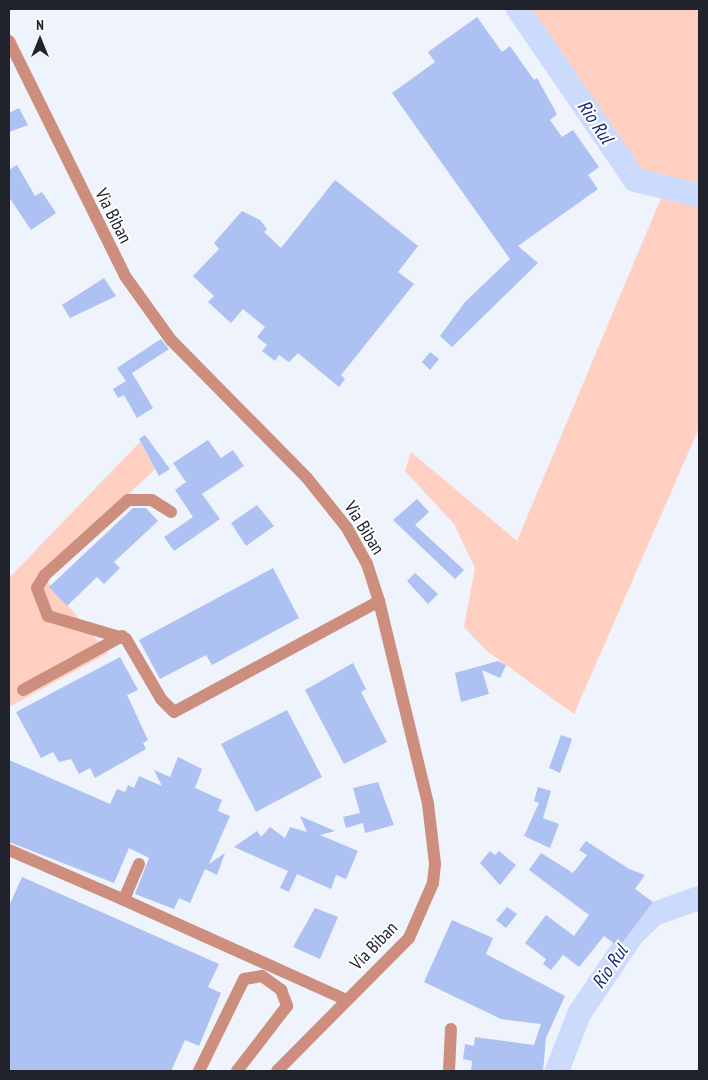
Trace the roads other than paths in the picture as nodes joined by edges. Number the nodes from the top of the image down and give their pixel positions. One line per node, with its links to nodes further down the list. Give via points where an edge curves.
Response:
1 (9, 41): 3 (street, Via Biban, via 125,276 171,340 307,478 348,528 367,564)
2 (171, 512): 4 (street, via 152,500 128,500 45,575 37,588 48,616)
3 (378, 601): 4 (street, via 174,712 161,699); 9 (street, Via Biban, via 428,804 436,864 427,903 409,938)
4 (122, 636): 5 (street)
5 (23, 690)
6 (9, 850): 8 (street)
7 (139, 864): 8 (street)
8 (124, 900): 9 (street)
9 (346, 1000): 13 (street, Via Biban)
10 (451, 1029): 14 (street)
11 (199, 1071): 12 (street, via 244,979 262,976 281,990 287,1006)
12 (237, 1071)
13 (277, 1071)
14 (449, 1071)

